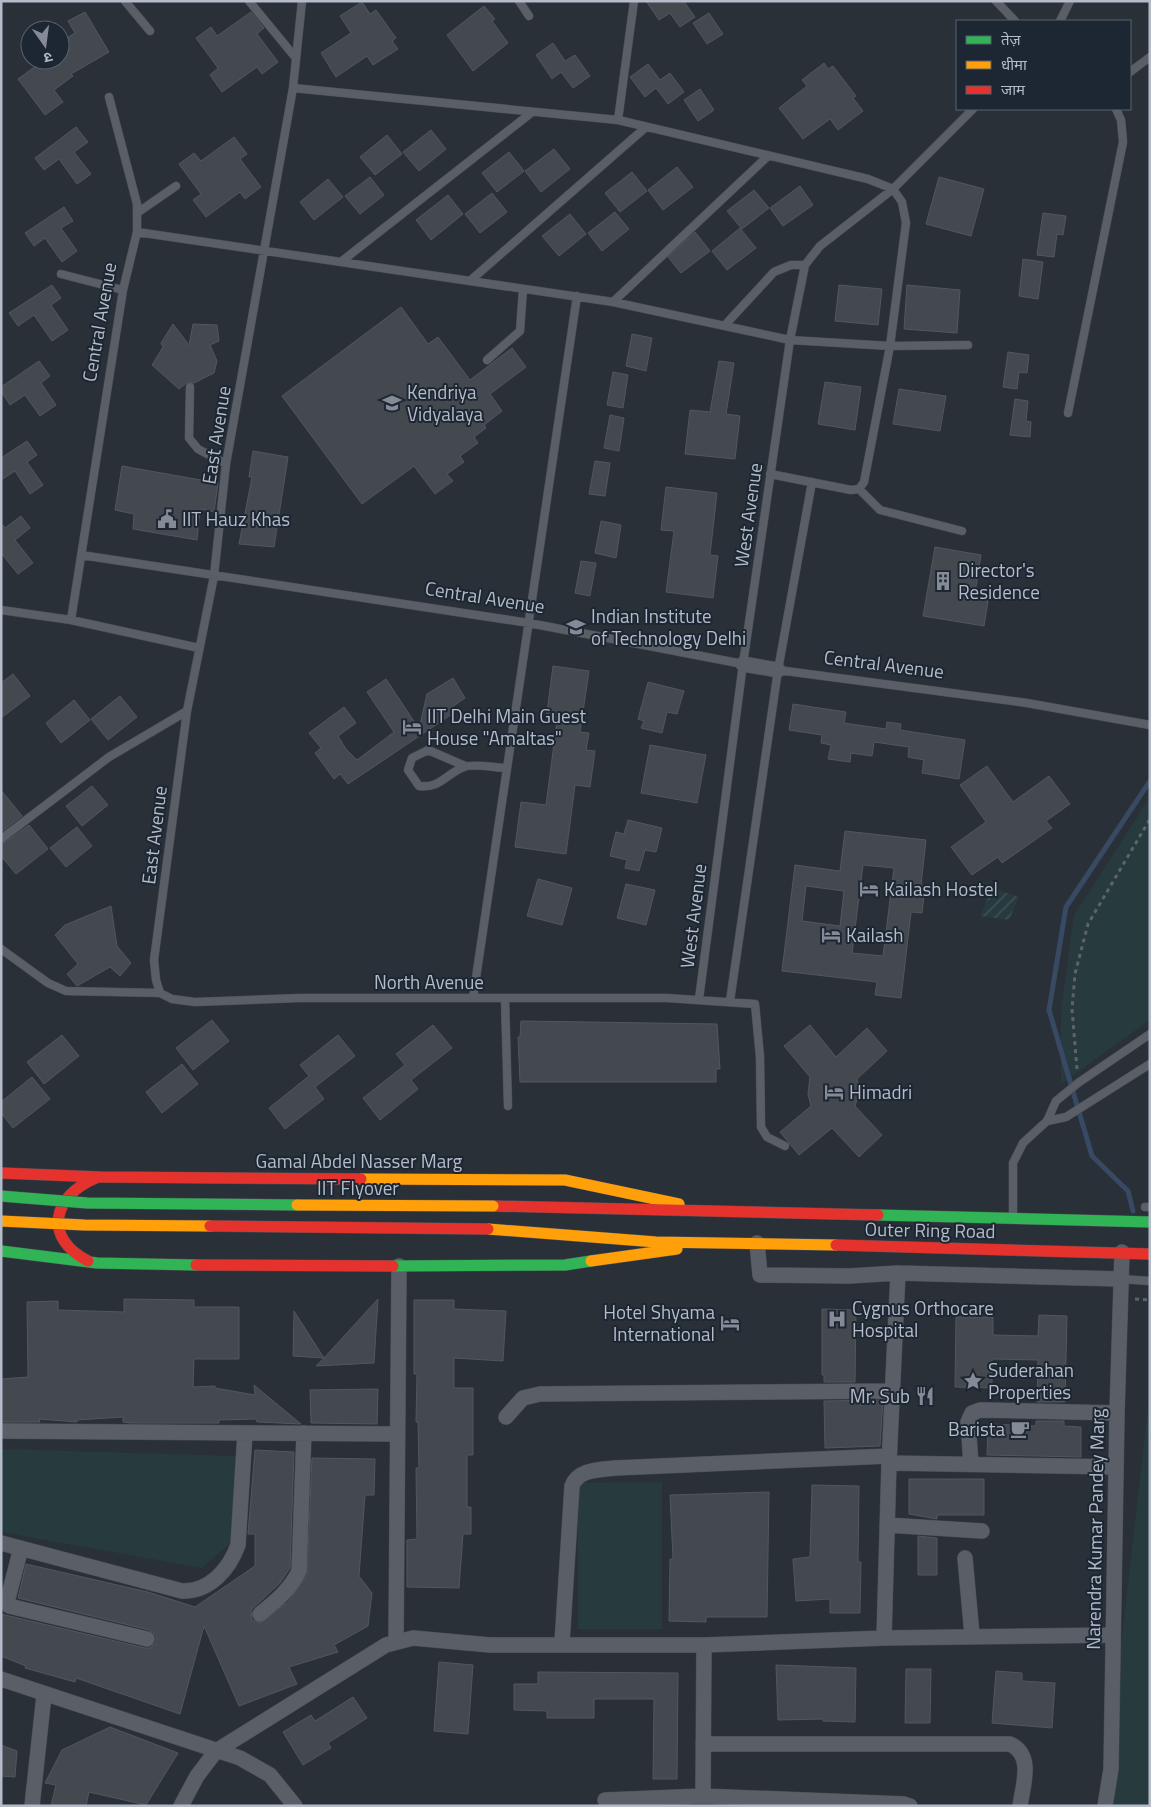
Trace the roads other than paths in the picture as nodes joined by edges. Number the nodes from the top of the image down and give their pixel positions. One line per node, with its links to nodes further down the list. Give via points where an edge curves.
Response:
1 (125, 1): 11 (lane)
2 (249, 1): 12 (lane)
3 (302, 1): 12 (lane, East Avenue)
4 (519, 1): 8 (lane)
5 (634, 1): 20 (lane)
6 (996, 1): 9 (lane)
7 (1070, 1): 10 (lane)
8 (529, 16)
9 (1014, 20)
10 (1060, 20)
11 (150, 31)
12 (295, 57): 15 (lane, East Avenue)
13 (1150, 57): 14 (lane)
14 (1131, 71)
15 (293, 88): 19 (lane); 27 (lane, East Avenue)
16 (109, 97): 25 (lane, Central Avenue)
17 (972, 110): 24 (lane, West Avenue)
18 (1116, 110): 42 (lane, via 1123,142)
19 (531, 113): 20 (lane); 28 (lane)
20 (618, 120): 21 (lane)
21 (646, 127): 22 (lane); 31 (lane)
22 (768, 156): 24 (lane, via 868,179); 35 (lane)
23 (176, 186): 25 (lane)
24 (893, 189): 29 (lane, West Avenue, via 820,246); 39 (lane, via 902,202 906,223)
25 (137, 213): 26 (lane, Central Avenue)
26 (137, 232): 27 (lane); 33 (lane, Central Avenue)
27 (265, 251): 28 (lane); 43 (lane, East Avenue)
28 (342, 261): 31 (lane)
29 (805, 264): 36 (lane, via 791,265 774,272); 37 (lane, West Avenue)
30 (61, 274): 33 (lane)
31 (471, 280): 32 (lane)
32 (524, 289): 34 (lane); 40 (lane, via 520,331)
33 (123, 290): 48 (lane, Central Avenue)
34 (577, 296): 35 (lane); 52 (lane)
35 (614, 302): 36 (lane)
36 (725, 325): 37 (lane)
37 (790, 340): 39 (lane); 44 (lane, West Avenue)
38 (968, 345): 39 (lane)
39 (890, 346): 46 (lane, via 869,460)
40 (487, 360)
41 (190, 387): 43 (lane, via 189,438 198,449)
42 (1068, 413)
43 (226, 464): 49 (lane, East Avenue)
44 (770, 474): 45 (lane); 54 (lane, West Avenue)
45 (812, 482): 46 (lane); 55 (lane)
46 (859, 489): 47 (lane, via 880,510)
47 (962, 531)
48 (81, 555): 49 (lane, Central Avenue); 51 (lane, Central Avenue)
49 (214, 576): 52 (lane, Central Avenue); 53 (lane, East Avenue)
50 (1, 610): 51 (lane)
51 (71, 620): 53 (lane)
52 (529, 623): 54 (lane, Central Avenue); 59 (lane)
53 (199, 648): 56 (lane, East Avenue)
54 (743, 664): 55 (street, Central Avenue); 65 (lane, West Avenue)
55 (778, 670): 57 (lane, Central Avenue, via 1027,703); 66 (lane)
56 (187, 711): 60 (lane, via 109,757); 62 (lane, East Avenue, via 154,960)
57 (1150, 725)
58 (465, 766): 58 (lane, via 438,785 427,787 419,786 408,770 412,758 428,750); 59 (lane)
59 (508, 768): 63 (lane)
60 (1, 839)
61 (1, 949): 62 (lane, North Avenue, via 48,983 66,991)
62 (160, 993): 63 (lane, North Avenue, via 172,999 195,1002 299,998)
63 (473, 998): 64 (lane, North Avenue)
64 (505, 999): 65 (lane, North Avenue); 69 (lane)
65 (699, 999): 66 (lane, North Avenue)
66 (730, 1001): 71 (lane, North Avenue, via 755,1004 761,1127 767,1137)
67 (1150, 1034): 70 (lane, via 1056,1101)
68 (1150, 1064): 70 (lane, via 1086,1106)
69 (508, 1106)
70 (1047, 1121): 76 (lane, via 1023,1143 1013,1163)
71 (784, 1146)
72 (1, 1173): 73 (main road, Gamal Abdel Nasser Marg)
73 (100, 1177): 75 (main road, Gamal Abdel Nasser Marg, via 565,1180); 85 (main road, via 82,1181 68,1193 59,1210 58,1228 66,1245 79,1258)
74 (1, 1196): 75 (main road, IIT Flyover, bridge, via 87,1203 493,1206)
75 (714, 1212): 76 (main road, Outer Ring Road)
76 (1013, 1219): 78 (main road, Outer Ring Road)
77 (1, 1221): 80 (main road, IIT Flyover, bridge, via 84,1225 488,1229 562,1237)
78 (1150, 1222)
79 (757, 1243): 80 (main road, Outer Ring Road); 81 (main road, Outer Ring Road); 87 (street, via 760,1275)
80 (708, 1244): 86 (main road, via 565,1265)
81 (1008, 1250): 83 (main road, Outer Ring Road); 88 (street)
82 (1, 1251): 85 (main road)
83 (1122, 1252): 84 (main road, Outer Ring Road); 89 (street, Narendra Kumar Pandey Marg)
84 (1150, 1254)
85 (97, 1263): 86 (main road)
86 (399, 1266): 97 (street)
87 (898, 1273): 88 (street); 91 (street)
88 (1005, 1276): 89 (street)
89 (1120, 1279): 90 (lane); 92 (street, Narendra Kumar Pandey Marg)
90 (1150, 1281)
91 (892, 1391): 93 (street, via 540,1394 523,1398); 98 (street)
92 (1116, 1413): 99 (street, via 980,1410 972,1413 968,1422); 100 (street, Narendra Kumar Pandey Marg)
93 (506, 1416)
94 (1, 1431): 95 (street)
95 (245, 1433): 96 (street); 104 (street, via 238,1546 234,1558 200,1590 182,1591)
96 (304, 1433): 97 (street); 106 (street, via 298,1571 284,1594)
97 (397, 1434): 111 (street)
98 (889, 1460): 99 (street); 101 (street); 112 (street, via 615,1468 579,1475 572,1486)
99 (971, 1464): 100 (street)
100 (1116, 1466): 107 (street, Narendra Kumar Pandey Marg)
101 (887, 1525): 102 (street); 110 (street)
102 (982, 1531)
103 (1, 1543): 104 (street)
104 (21, 1548): 109 (street, via 7,1602 9,1606)
105 (965, 1558): 108 (street)
106 (260, 1614)
107 (1114, 1635): 108 (street); 125 (street, Narendra Kumar Pandey Marg, via 1111,1770)
108 (972, 1636): 110 (street)
109 (148, 1638)
110 (884, 1638): 113 (street)
111 (396, 1641): 112 (street, via 413,1638 490,1645); 117 (street)
112 (562, 1644): 113 (street)
113 (704, 1645): 116 (street)
114 (1, 1679): 115 (street)
115 (44, 1694): 117 (street); 120 (street)
116 (704, 1744): 118 (street); 124 (street, via 1010,1744 1024,1755 1026,1766)
117 (216, 1751): 121 (street, via 197,1776); 122 (street, via 249,1762 270,1775)
118 (703, 1796): 119 (street); 123 (street)
119 (604, 1800)
120 (32, 1806)
121 (181, 1806)
122 (295, 1806)
123 (910, 1806)
124 (1020, 1806)
125 (1105, 1806)

